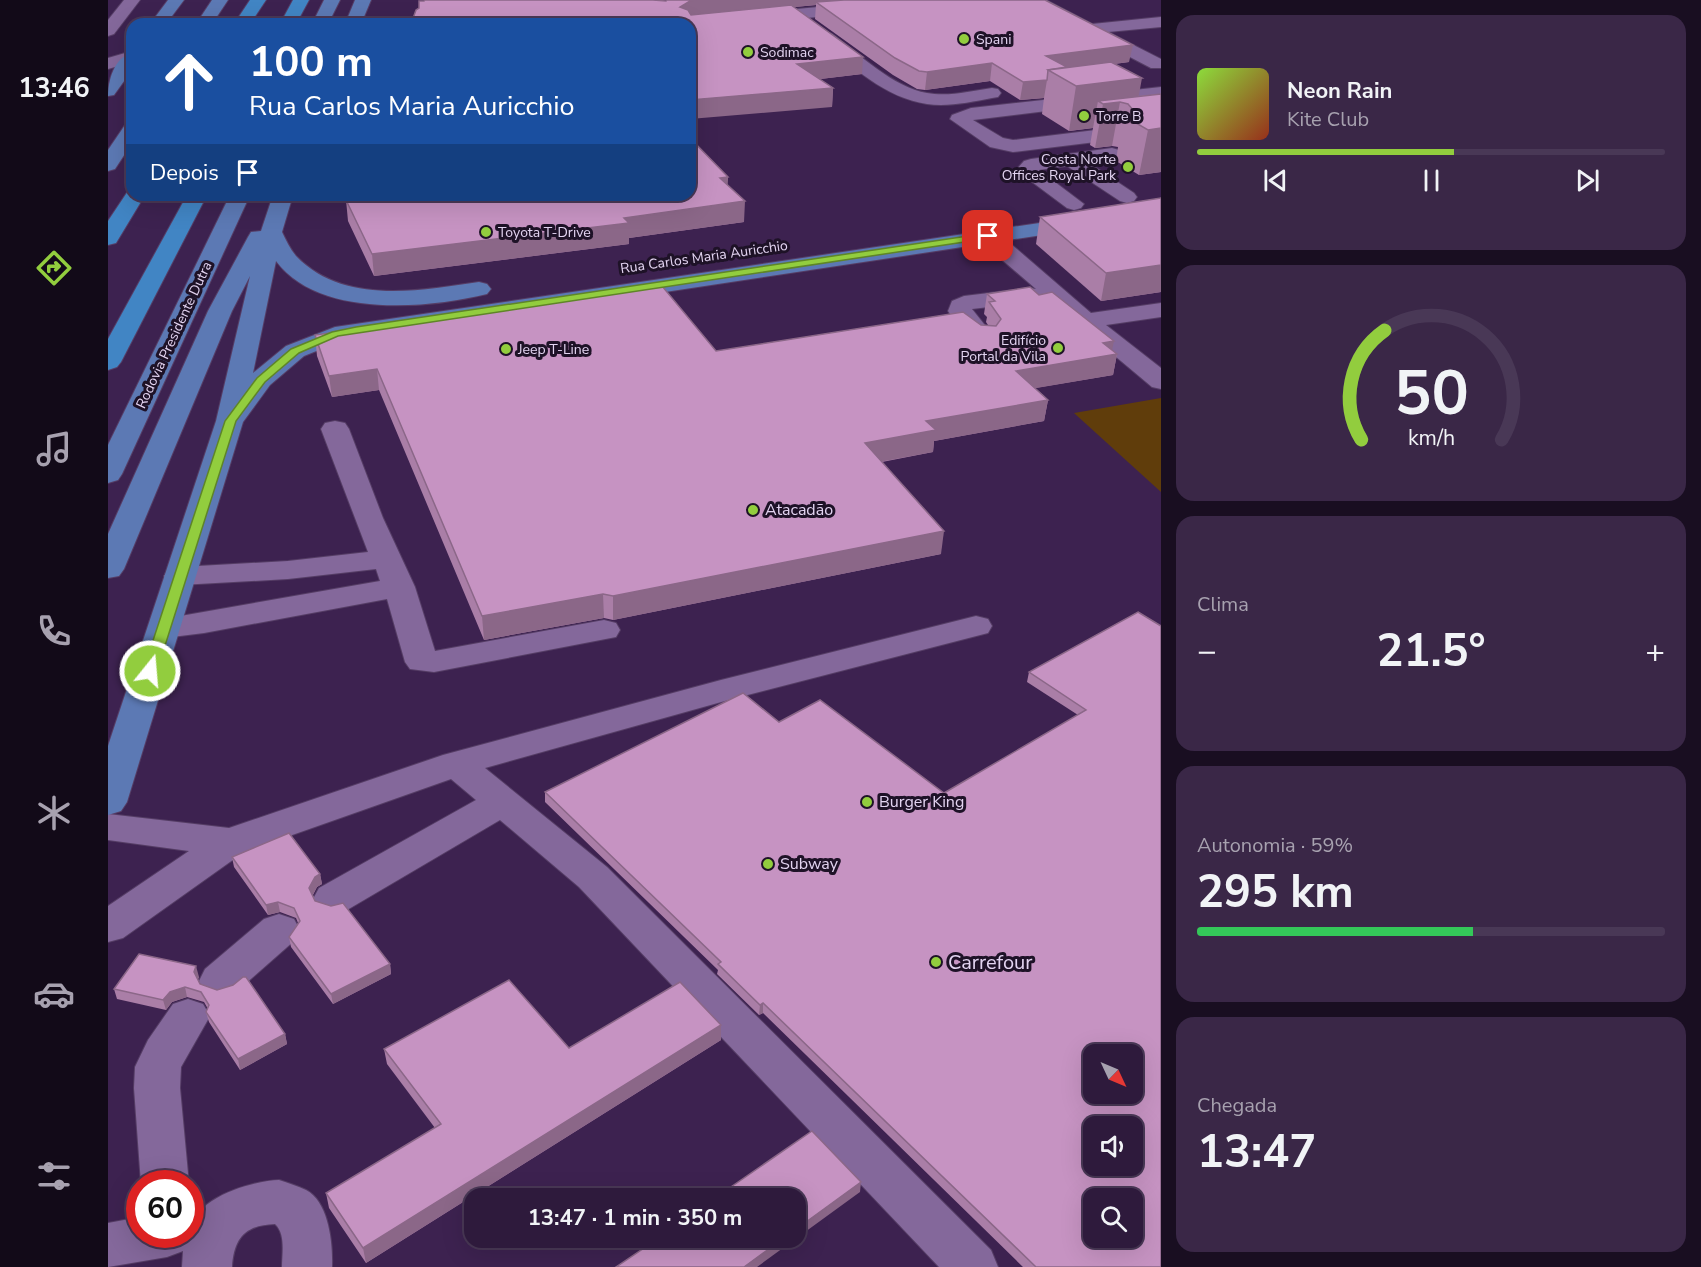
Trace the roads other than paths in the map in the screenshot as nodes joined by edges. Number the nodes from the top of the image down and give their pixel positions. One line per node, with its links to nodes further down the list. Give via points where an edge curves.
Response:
1 (176, 0): 12 (main road)
2 (220, 0): 13 (main road)
3 (258, 0): 14 (highway)
4 (301, 0): 15 (highway)
5 (332, 0): 16 (main road)
6 (363, 0): 17 (main road)
7 (942, 0): 10 (street)
8 (1034, 0): 20 (street)
9 (142, 5): 11 (street); 21 (street)
10 (794, 14): 19 (street); 28 (street, via 912,96 942,99)
11 (156, 18)
12 (163, 18)
13 (208, 18)
14 (247, 18)
15 (291, 18)
16 (323, 18)
17 (356, 18)
18 (1161, 22): 20 (street)
19 (696, 23)
20 (1088, 29): 25 (street)
21 (108, 31)
22 (126, 59): 23 (street)
23 (108, 64)
24 (126, 65): 27 (main road)
25 (1159, 69): 26 (street)
26 (1138, 76)
27 (108, 90)
28 (1011, 91)
29 (1161, 92): 30 (street, via 971,114 959,119 997,143 1013,146)
30 (1161, 128)
31 (126, 138): 34 (main road)
32 (1127, 153): 33 (street)
33 (1071, 160): 36 (street); 42 (street, via 1031,165 1026,170)
34 (108, 165)
35 (1161, 193): 36 (main road, Rua Carlos Maria Auricchio)
36 (1127, 197): 42 (main road, Rua Carlos Maria Auricchio)
37 (131, 201): 46 (highway)
38 (194, 201): 55 (highway)
39 (237, 201): 59 (main road, Rodovia Presidente Dutra)
40 (279, 201): 60 (main road, via 220,311)
41 (280, 201): 45 (main road)
42 (1074, 204): 44 (main road, Rua Carlos Maria Auricchio)
43 (1161, 211): 44 (main road, Rua Carlos Maria Auricchio)
44 (991, 226): 47 (main road, Rua Carlos Maria Auricchio); 48 (main road, Rua Carlos Maria Auricchio); 50 (street)
45 (272, 232): 49 (main road, via 286,260 336,291 378,299); 57 (main road)
46 (108, 238)
47 (806, 242)
48 (660, 285): 51 (street); 57 (main road, Rua Carlos Maria Auricchio, via 335,334 295,351 261,380)
49 (504, 286)
50 (1052, 292): 53 (street); 54 (street, via 964,303 960,311)
51 (675, 304)
52 (1161, 310): 53 (street)
53 (1086, 321): 56 (street)
54 (984, 339)
55 (108, 362)
56 (1161, 381)
57 (230, 421): 62 (main road)
58 (335, 429): 61 (street)
59 (108, 474)
60 (108, 569)
61 (392, 573): 62 (street, via 288,570); 64 (street, via 204,623); 65 (street, via 423,662)
62 (180, 576): 64 (main road)
63 (976, 626): 66 (street)
64 (164, 628): 67 (main road)
65 (604, 630)
66 (456, 764): 68 (street); 70 (street)
67 (108, 802)
68 (502, 802): 71 (street); 81 (street, via 593,877)
69 (108, 827): 70 (street)
70 (230, 842): 72 (street)
71 (333, 899)
72 (108, 927)
73 (279, 930): 74 (street)
74 (220, 981)
75 (188, 1016): 76 (street, via 158,1067)
76 (164, 1170)
77 (204, 1233): 80 (street, via 254,1205 274,1201 294,1208 303,1218 309,1252)
78 (126, 1244): 79 (street)
79 (108, 1246)
80 (307, 1267)
81 (973, 1267)

